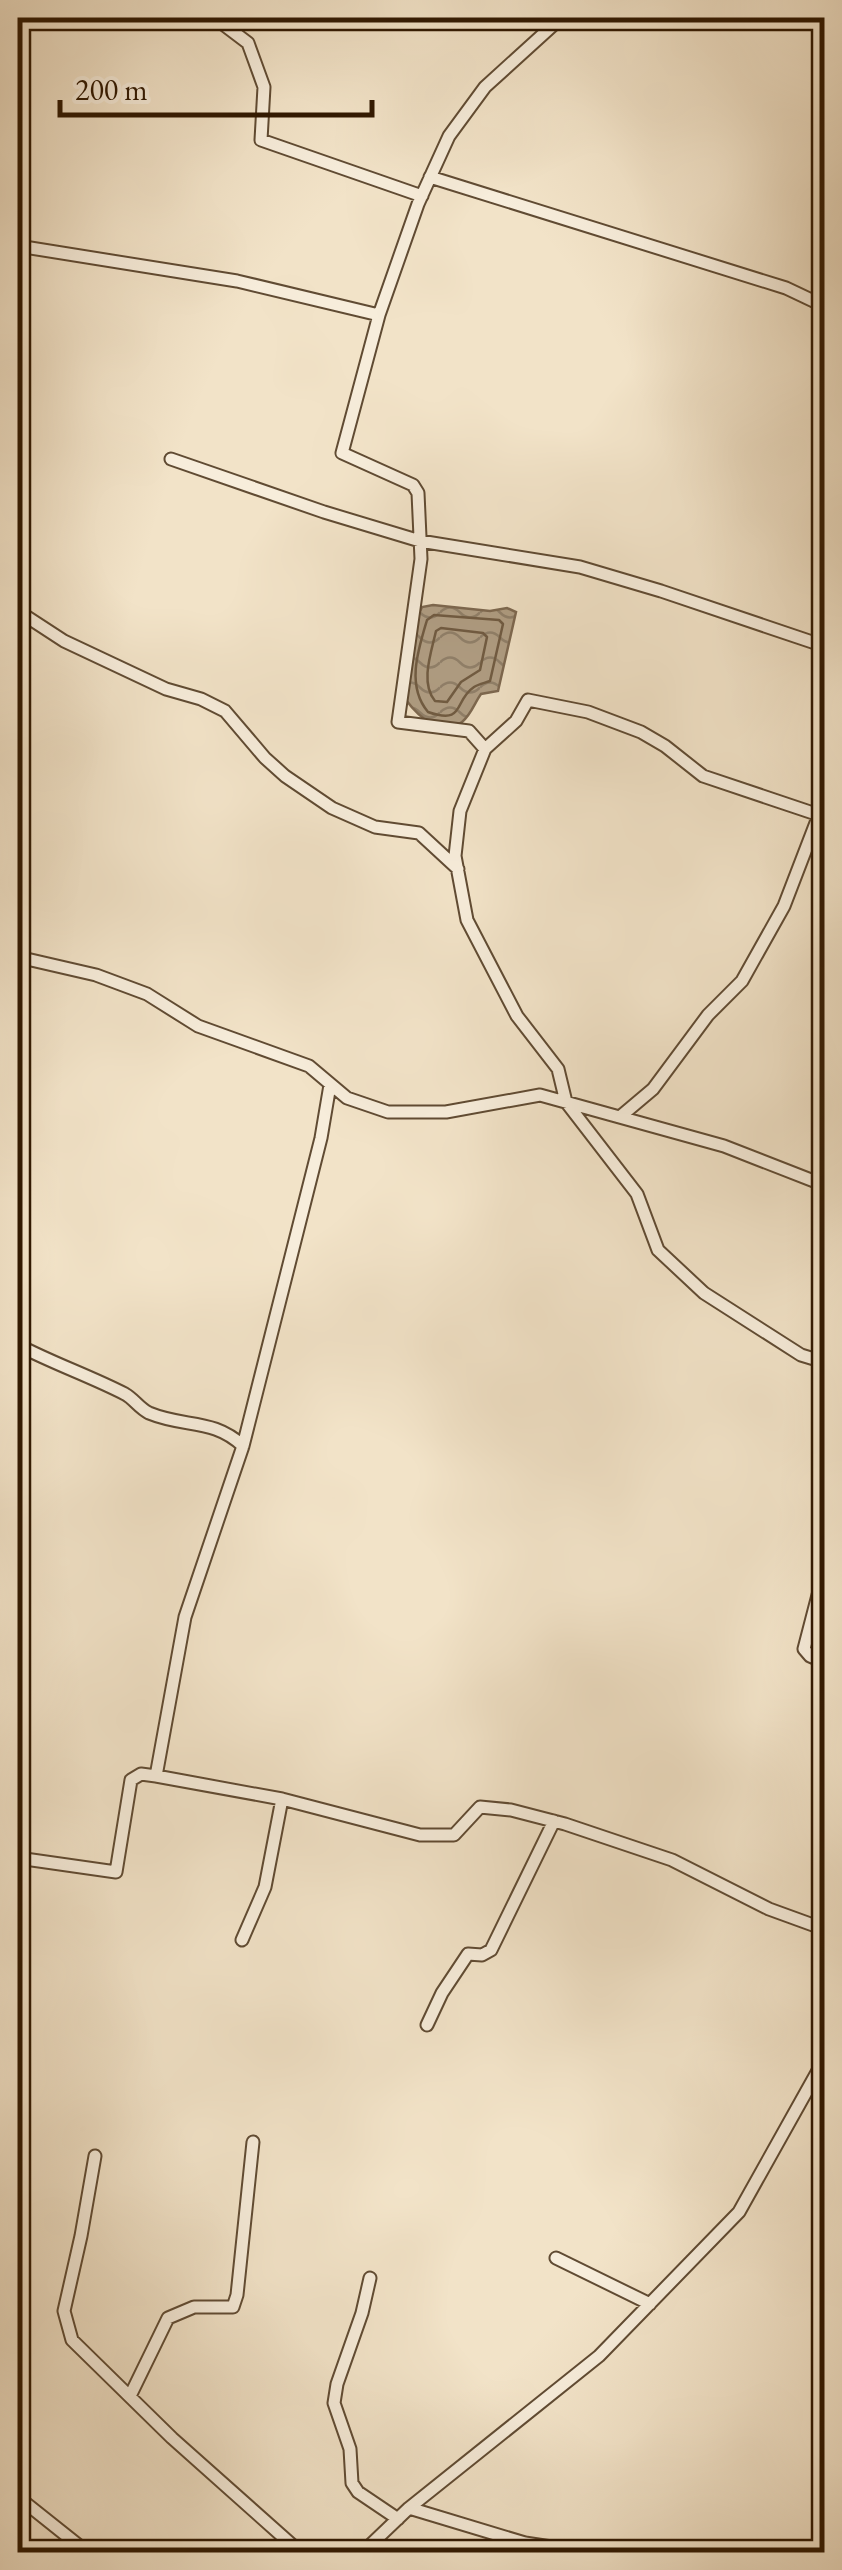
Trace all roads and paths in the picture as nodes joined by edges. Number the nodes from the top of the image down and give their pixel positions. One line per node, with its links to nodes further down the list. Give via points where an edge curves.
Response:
1 (214, 18): 4 (street, via 248,42 264,87 262,140)
2 (561, 18): 3 (street, via 485,87 448,136)
3 (430, 177): 4 (street); 6 (street, via 786,288)
4 (422, 196): 7 (street)
5 (18, 246): 7 (street, via 237,281)
6 (824, 306)
7 (379, 315): 9 (street, via 342,453 413,486)
8 (170, 459): 9 (street)
9 (420, 541): 11 (street, via 580,567); 12 (street, via 398,722 468,731)
10 (18, 611): 14 (street, via 64,641 202,699 224,712 285,776 332,808 375,826 419,833)
11 (824, 646)
12 (484, 749): 13 (street, via 516,721 528,700 641,732 703,776); 14 (street, via 460,811)
13 (822, 814): 18 (street, via 784,906 742,981 708,1014 660,1081)
14 (458, 869): 17 (street, via 467,920 516,1016 558,1069)
15 (18, 957): 16 (street, via 96,974 147,994 215,1034 309,1066)
16 (330, 1086): 17 (street, via 388,1112 446,1112 540,1095); 22 (street)
17 (566, 1102): 18 (street); 21 (street, via 637,1194 658,1250 704,1293 801,1355)
18 (622, 1116): 19 (street)
19 (824, 1184)
20 (18, 1344): 22 (street, via 128,1395 143,1410 218,1428)
21 (824, 1362)
22 (243, 1446): 27 (street, via 185,1618)
23 (824, 1457): 24 (street)
24 (824, 1500)
25 (824, 1572): 26 (street, via 804,1648)
26 (824, 1662)
27 (156, 1776): 28 (street); 30 (street, via 132,1780 116,1872)
28 (282, 1799): 29 (street, via 420,1835 454,1835 480,1807); 32 (street, via 266,1887)
29 (554, 1821): 31 (street, via 672,1860); 33 (street, via 491,1950 468,1954)
30 (18, 1858)
31 (824, 1929)
32 (242, 1940)
33 (428, 2025)
34 (824, 2060): 39 (street, via 740,2212)
35 (254, 2142): 40 (street, via 233,2306 194,2307 168,2318)
36 (95, 2156): 40 (street, via 64,2311 72,2340)
37 (556, 2258): 39 (street)
38 (370, 2278): 43 (street, via 334,2403 350,2448 352,2483)
39 (650, 2304): 42 (street, via 600,2356)
40 (130, 2396): 45 (street)
41 (18, 2497): 44 (street)
42 (409, 2508): 43 (street); 47 (street, via 524,2543)
43 (398, 2519): 46 (street)
44 (86, 2552)
45 (300, 2552)
46 (363, 2552)
47 (585, 2552)

